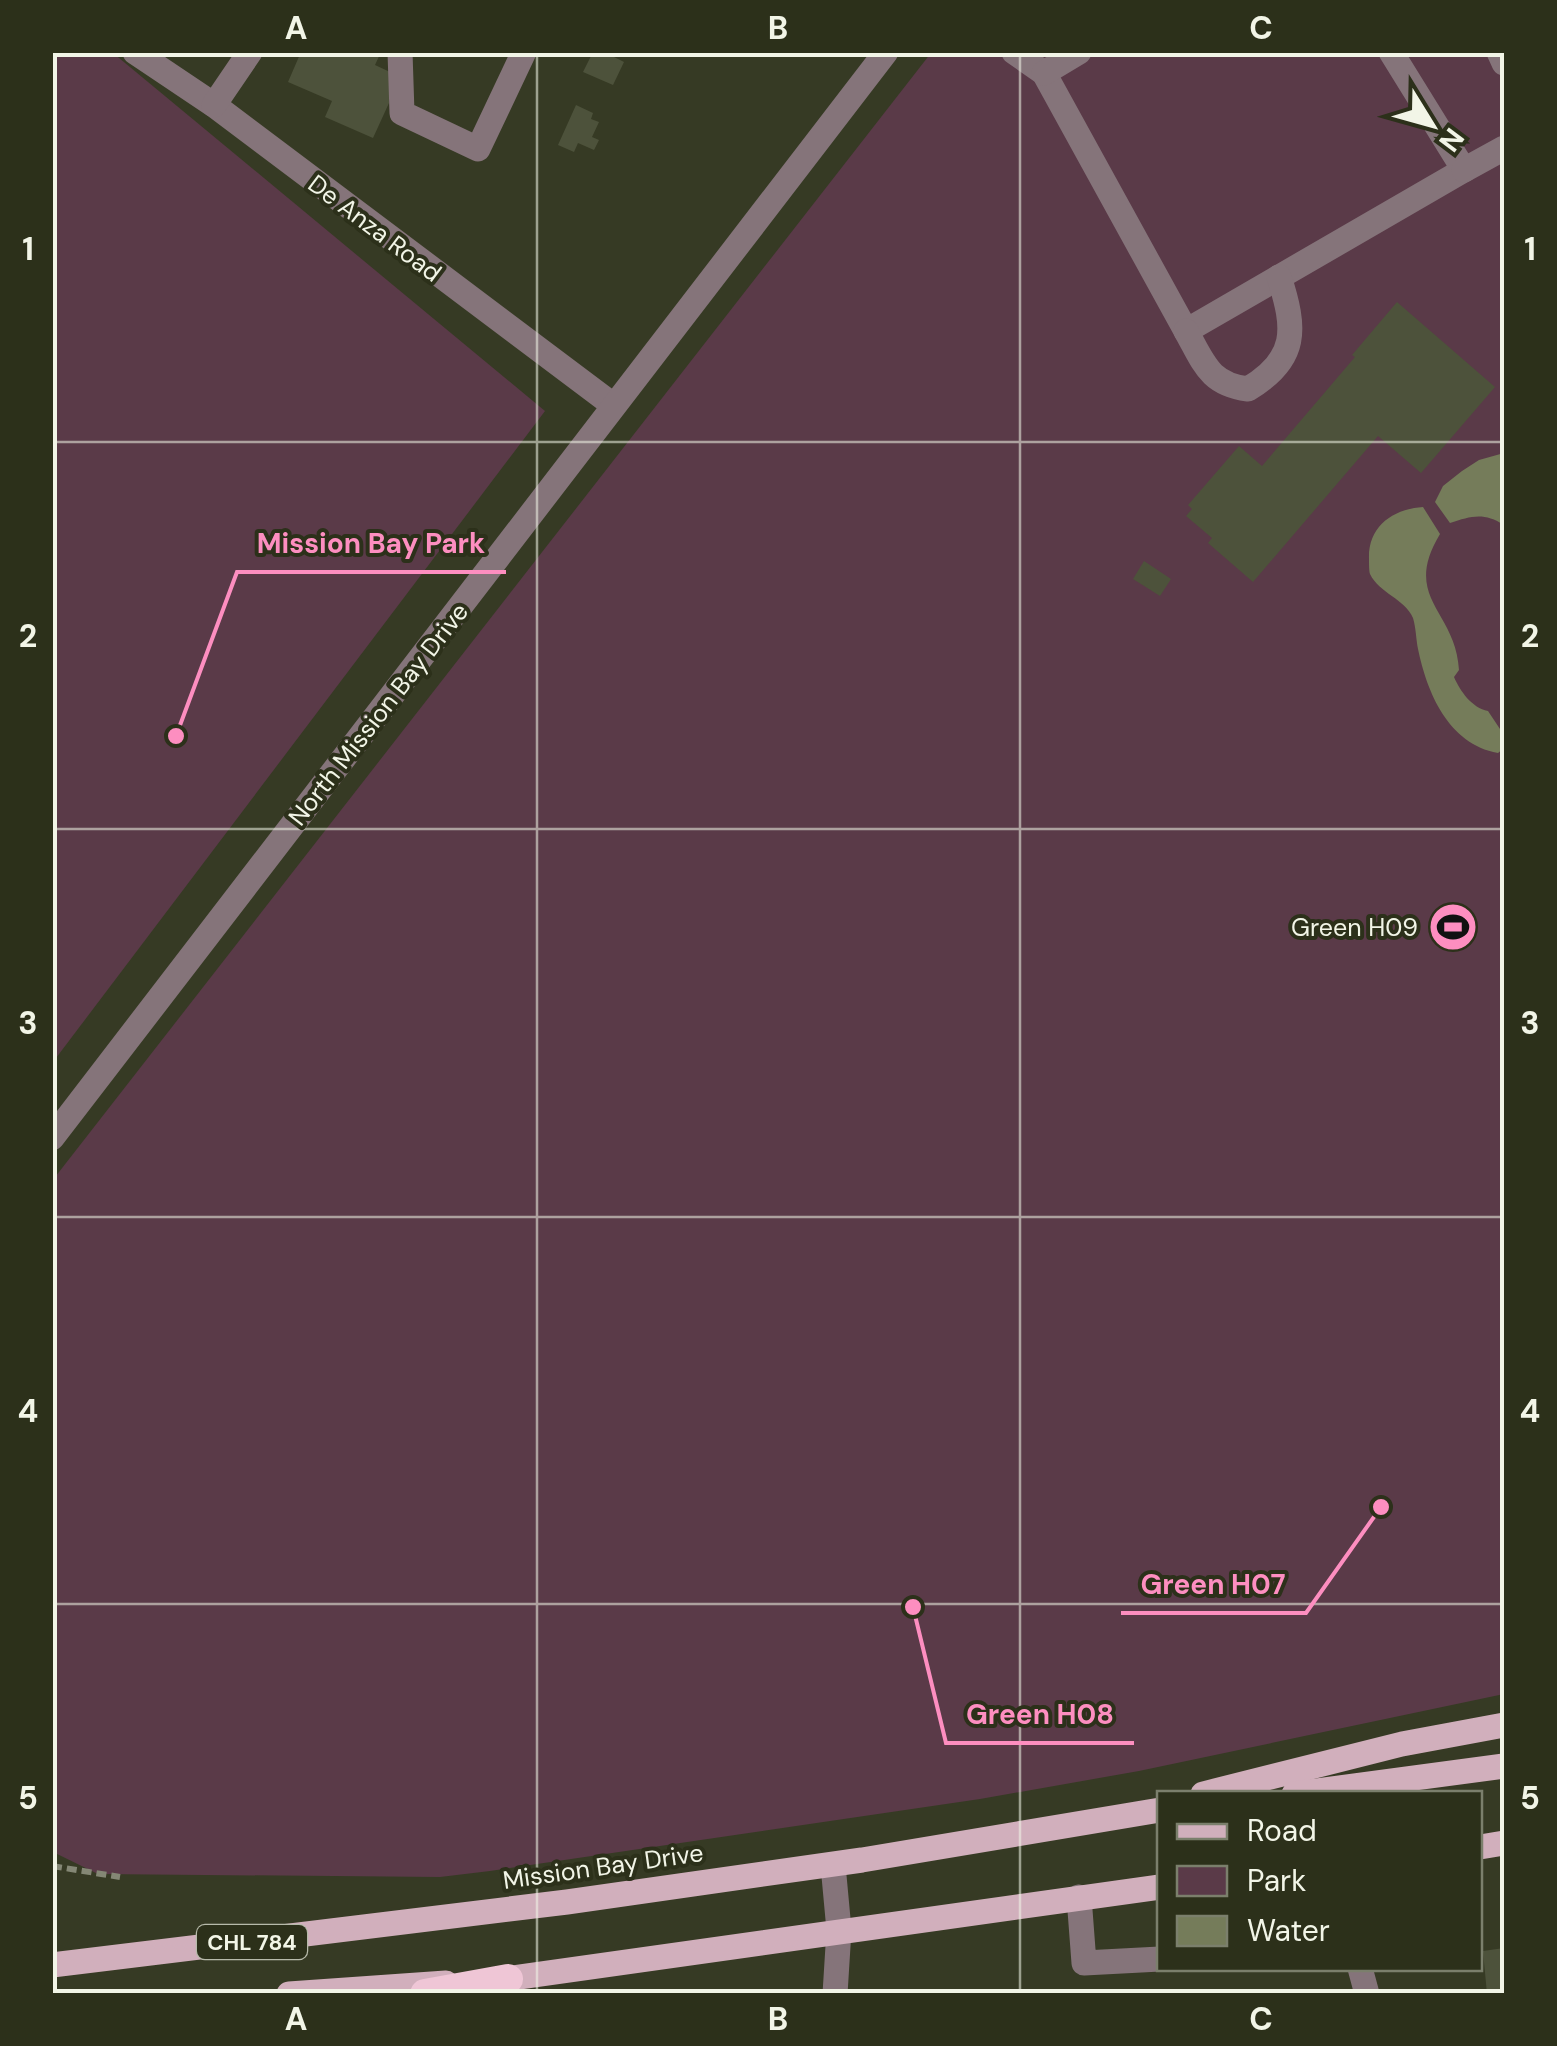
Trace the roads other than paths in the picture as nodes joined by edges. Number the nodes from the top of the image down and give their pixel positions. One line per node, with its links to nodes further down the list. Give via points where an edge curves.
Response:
1 (135, 52): 12 (street, De Anza Road)
2 (250, 52): 12 (street)
3 (400, 52): 4 (street, via 402,113 478,148)
4 (524, 52)
5 (886, 52): 17 (street, North Mission Bay Drive)
6 (1014, 52): 11 (street)
7 (1079, 52): 11 (street)
8 (1391, 52): 14 (street)
9 (1499, 52): 10 (street)
10 (1504, 63)
11 (1044, 73): 16 (street)
12 (214, 105): 17 (street, De Anza Road)
13 (1504, 148): 14 (street)
14 (1464, 170): 15 (street)
15 (1278, 278): 16 (street); 16 (street, via 1291,326 1288,352 1276,370 1248,389 1226,386 1208,371)
16 (1186, 331)
17 (613, 405): 18 (street, North Mission Bay Drive)
18 (52, 1138)
19 (1504, 1725): 21 (main road)
20 (1504, 1766): 22 (main road)
21 (1214, 1791)
22 (1316, 1791)
23 (1157, 1808): 24 (main road, Mission Bay Drive / CHL 784)
24 (833, 1865): 27 (street); 29 (main road, Mission Bay Drive / CHL 784)
25 (1157, 1887): 26 (main road, CHL 784)
26 (1080, 1897): 27 (main road, CHL 784); 28 (street, via 1084,1963)
27 (838, 1930): 30 (main road, CHL 784); 33 (street)
28 (1157, 1959)
29 (52, 1965)
30 (508, 1980): 31 (main road, CHL 784); 32 (highway)
31 (290, 1994)
32 (425, 1994)
33 (835, 1994)

